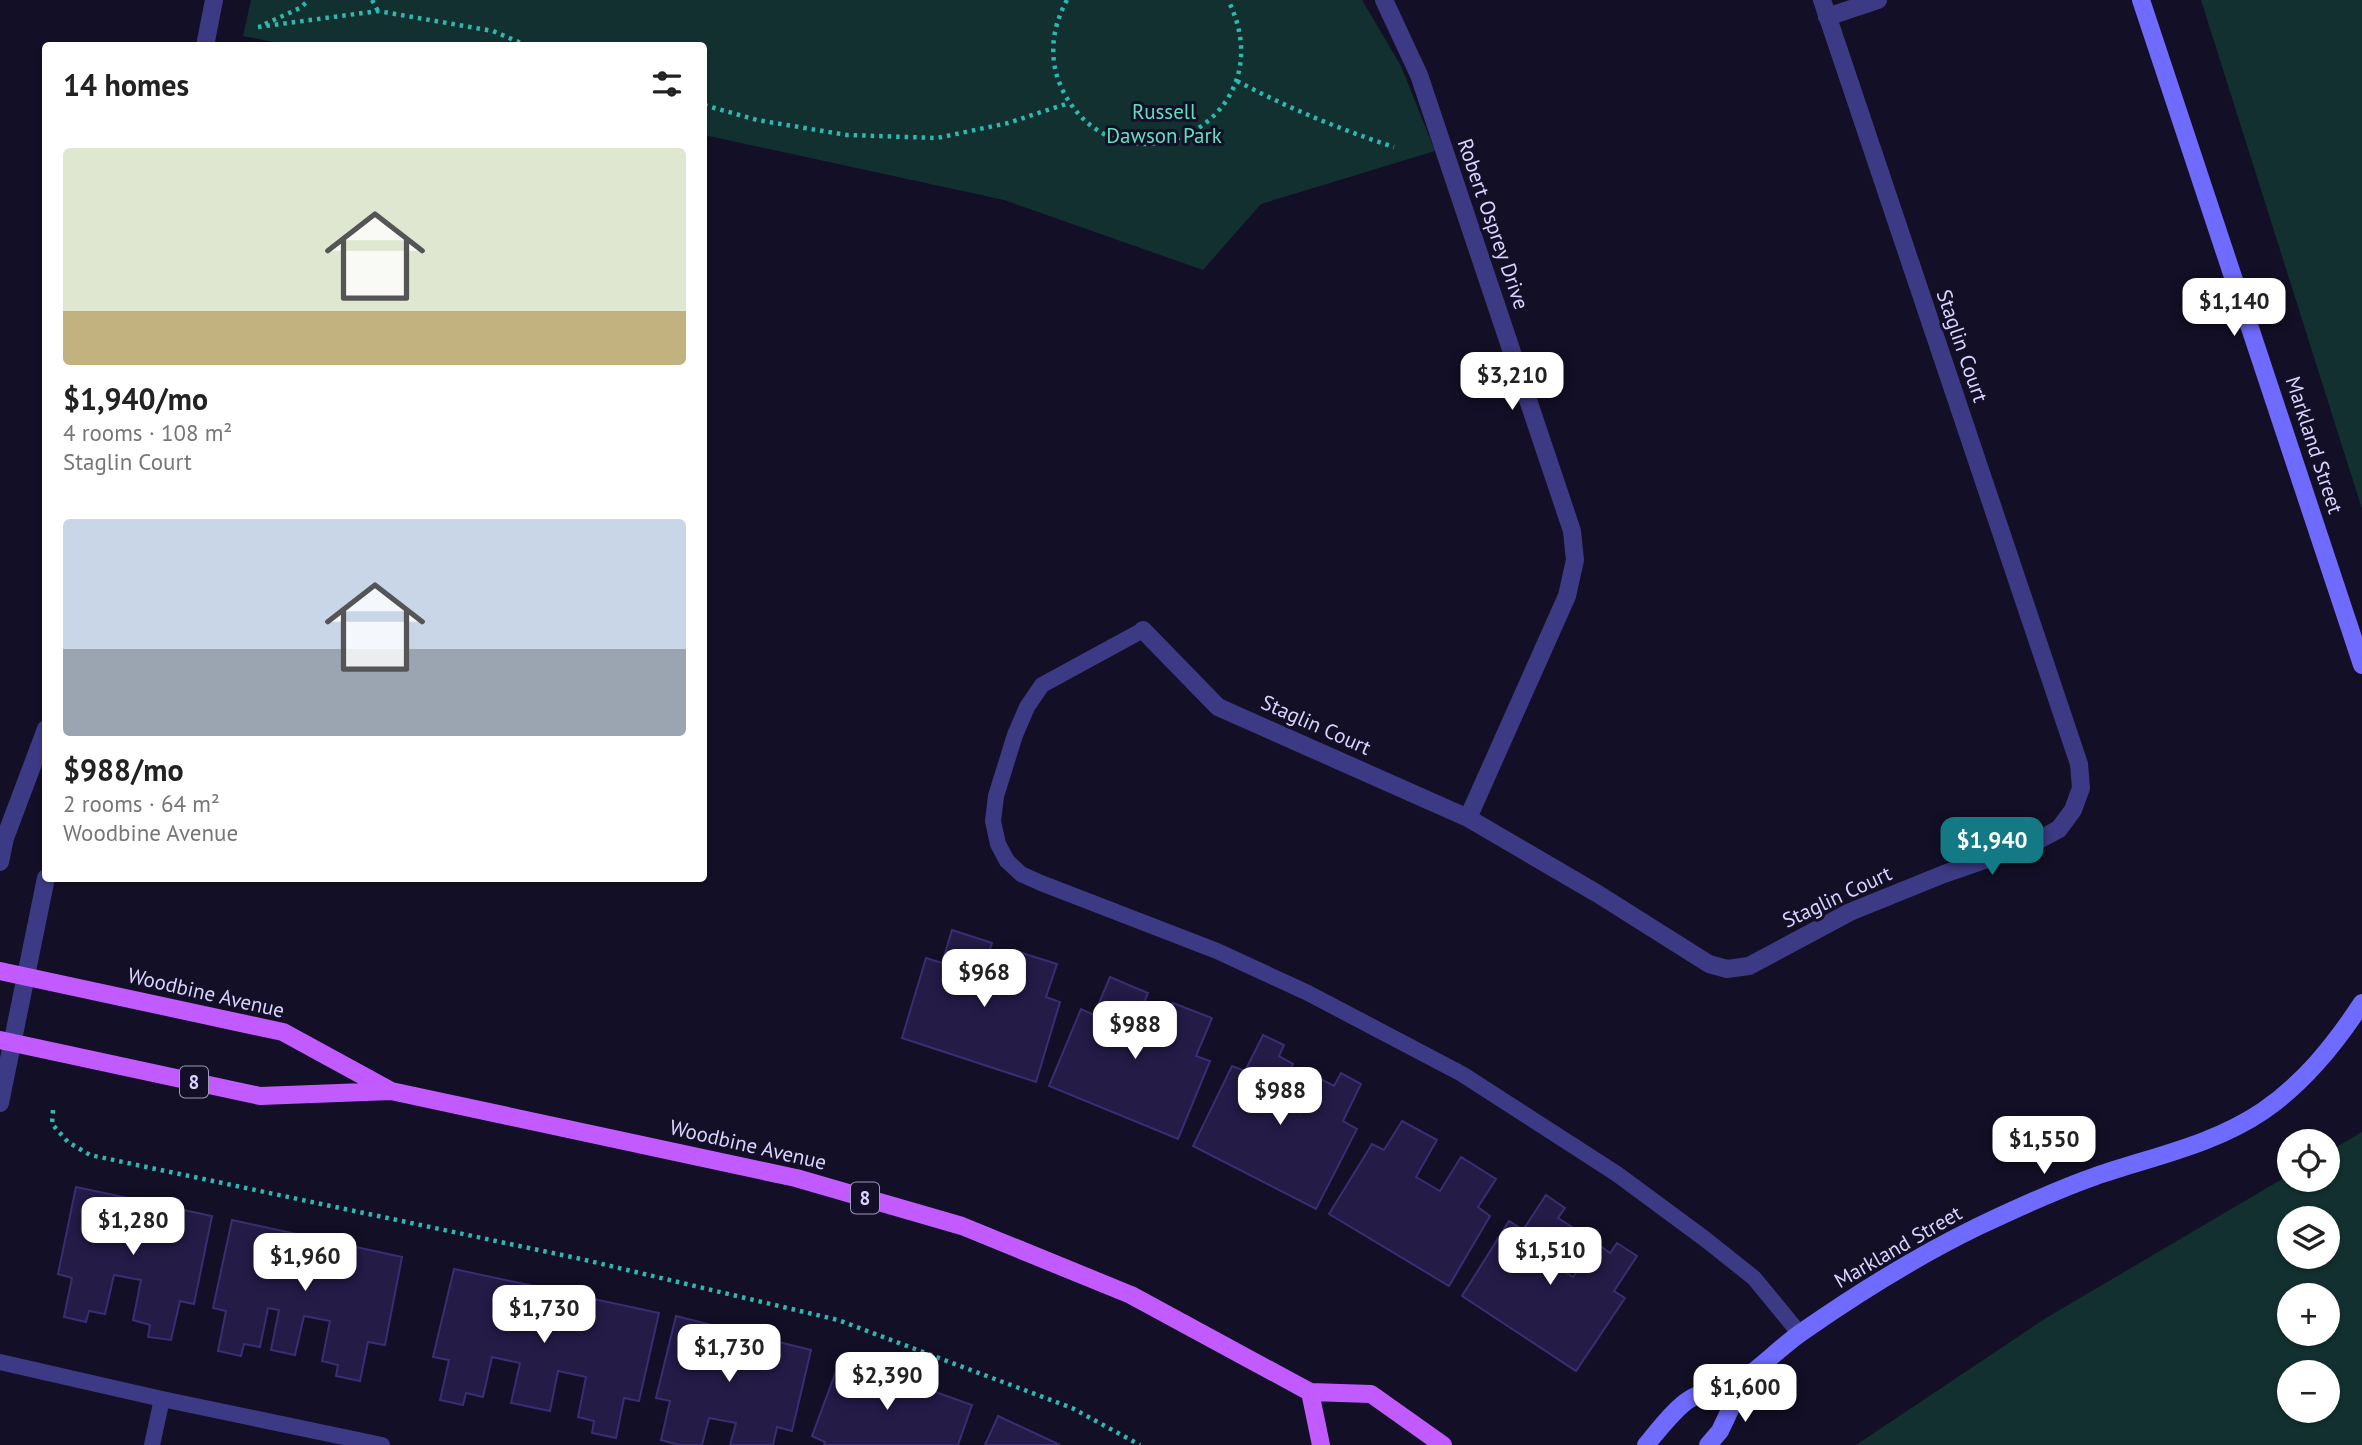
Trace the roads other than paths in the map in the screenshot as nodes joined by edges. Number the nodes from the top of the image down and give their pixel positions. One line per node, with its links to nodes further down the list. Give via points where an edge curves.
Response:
1 (214, 0): 6 (street)
2 (1384, 0): 10 (street, Robert Osprey Drive, via 1419,75 1572,531 1574,550 1567,596)
3 (1878, 0): 5 (street)
4 (2141, 0): 8 (street, Markland Street)
5 (1825, 8): 10 (street, Staglin Court, via 2079,764 2081,788 2073,810 2059,829 2033,843 1850,912 1749,966 1727,969 1709,964)
6 (206, 42)
7 (1143, 630): 10 (street, Staglin Court, via 1218,707); 19 (lane, via 1042,685 1027,707 996,796 993,821 1007,861 1041,883 1217,951 1308,993 1462,1074 1617,1174 1715,1247 1754,1278)
8 (2362, 665)
9 (42, 740): 11 (street)
10 (1468, 818)
11 (0, 862)
12 (45, 882): 14 (street)
13 (0, 971): 14 (main road, Woodbine Avenue / 8)
14 (27, 977): 16 (street); 17 (main road, Woodbine Avenue / 8, via 283,1031)
15 (2362, 1003): 19 (street, Markland Street, via 2307,1074 2234,1129 2094,1177 1978,1226 1858,1294)
16 (6, 1041): 17 (main road, Woodbine Avenue / 8, via 260,1096); 18 (street)
17 (391, 1091): 22 (main road, Woodbine Avenue / 8, via 796,1178 962,1226 1131,1296)
18 (0, 1103)
19 (1800, 1334): 21 (street, Markland Street)
20 (0, 1362): 23 (lane)
21 (1745, 1378): 28 (street, Markland Street, via 1689,1399); 29 (street, Markland Street, via 1720,1431)
22 (1310, 1392): 26 (main road); 27 (main road, Woodbine Avenue / 8, via 1371,1394)
23 (162, 1399): 24 (lane); 25 (lane)
24 (152, 1445)
25 (382, 1445)
26 (1321, 1445)
27 (1443, 1445)
28 (1646, 1445)
29 (1708, 1445)

